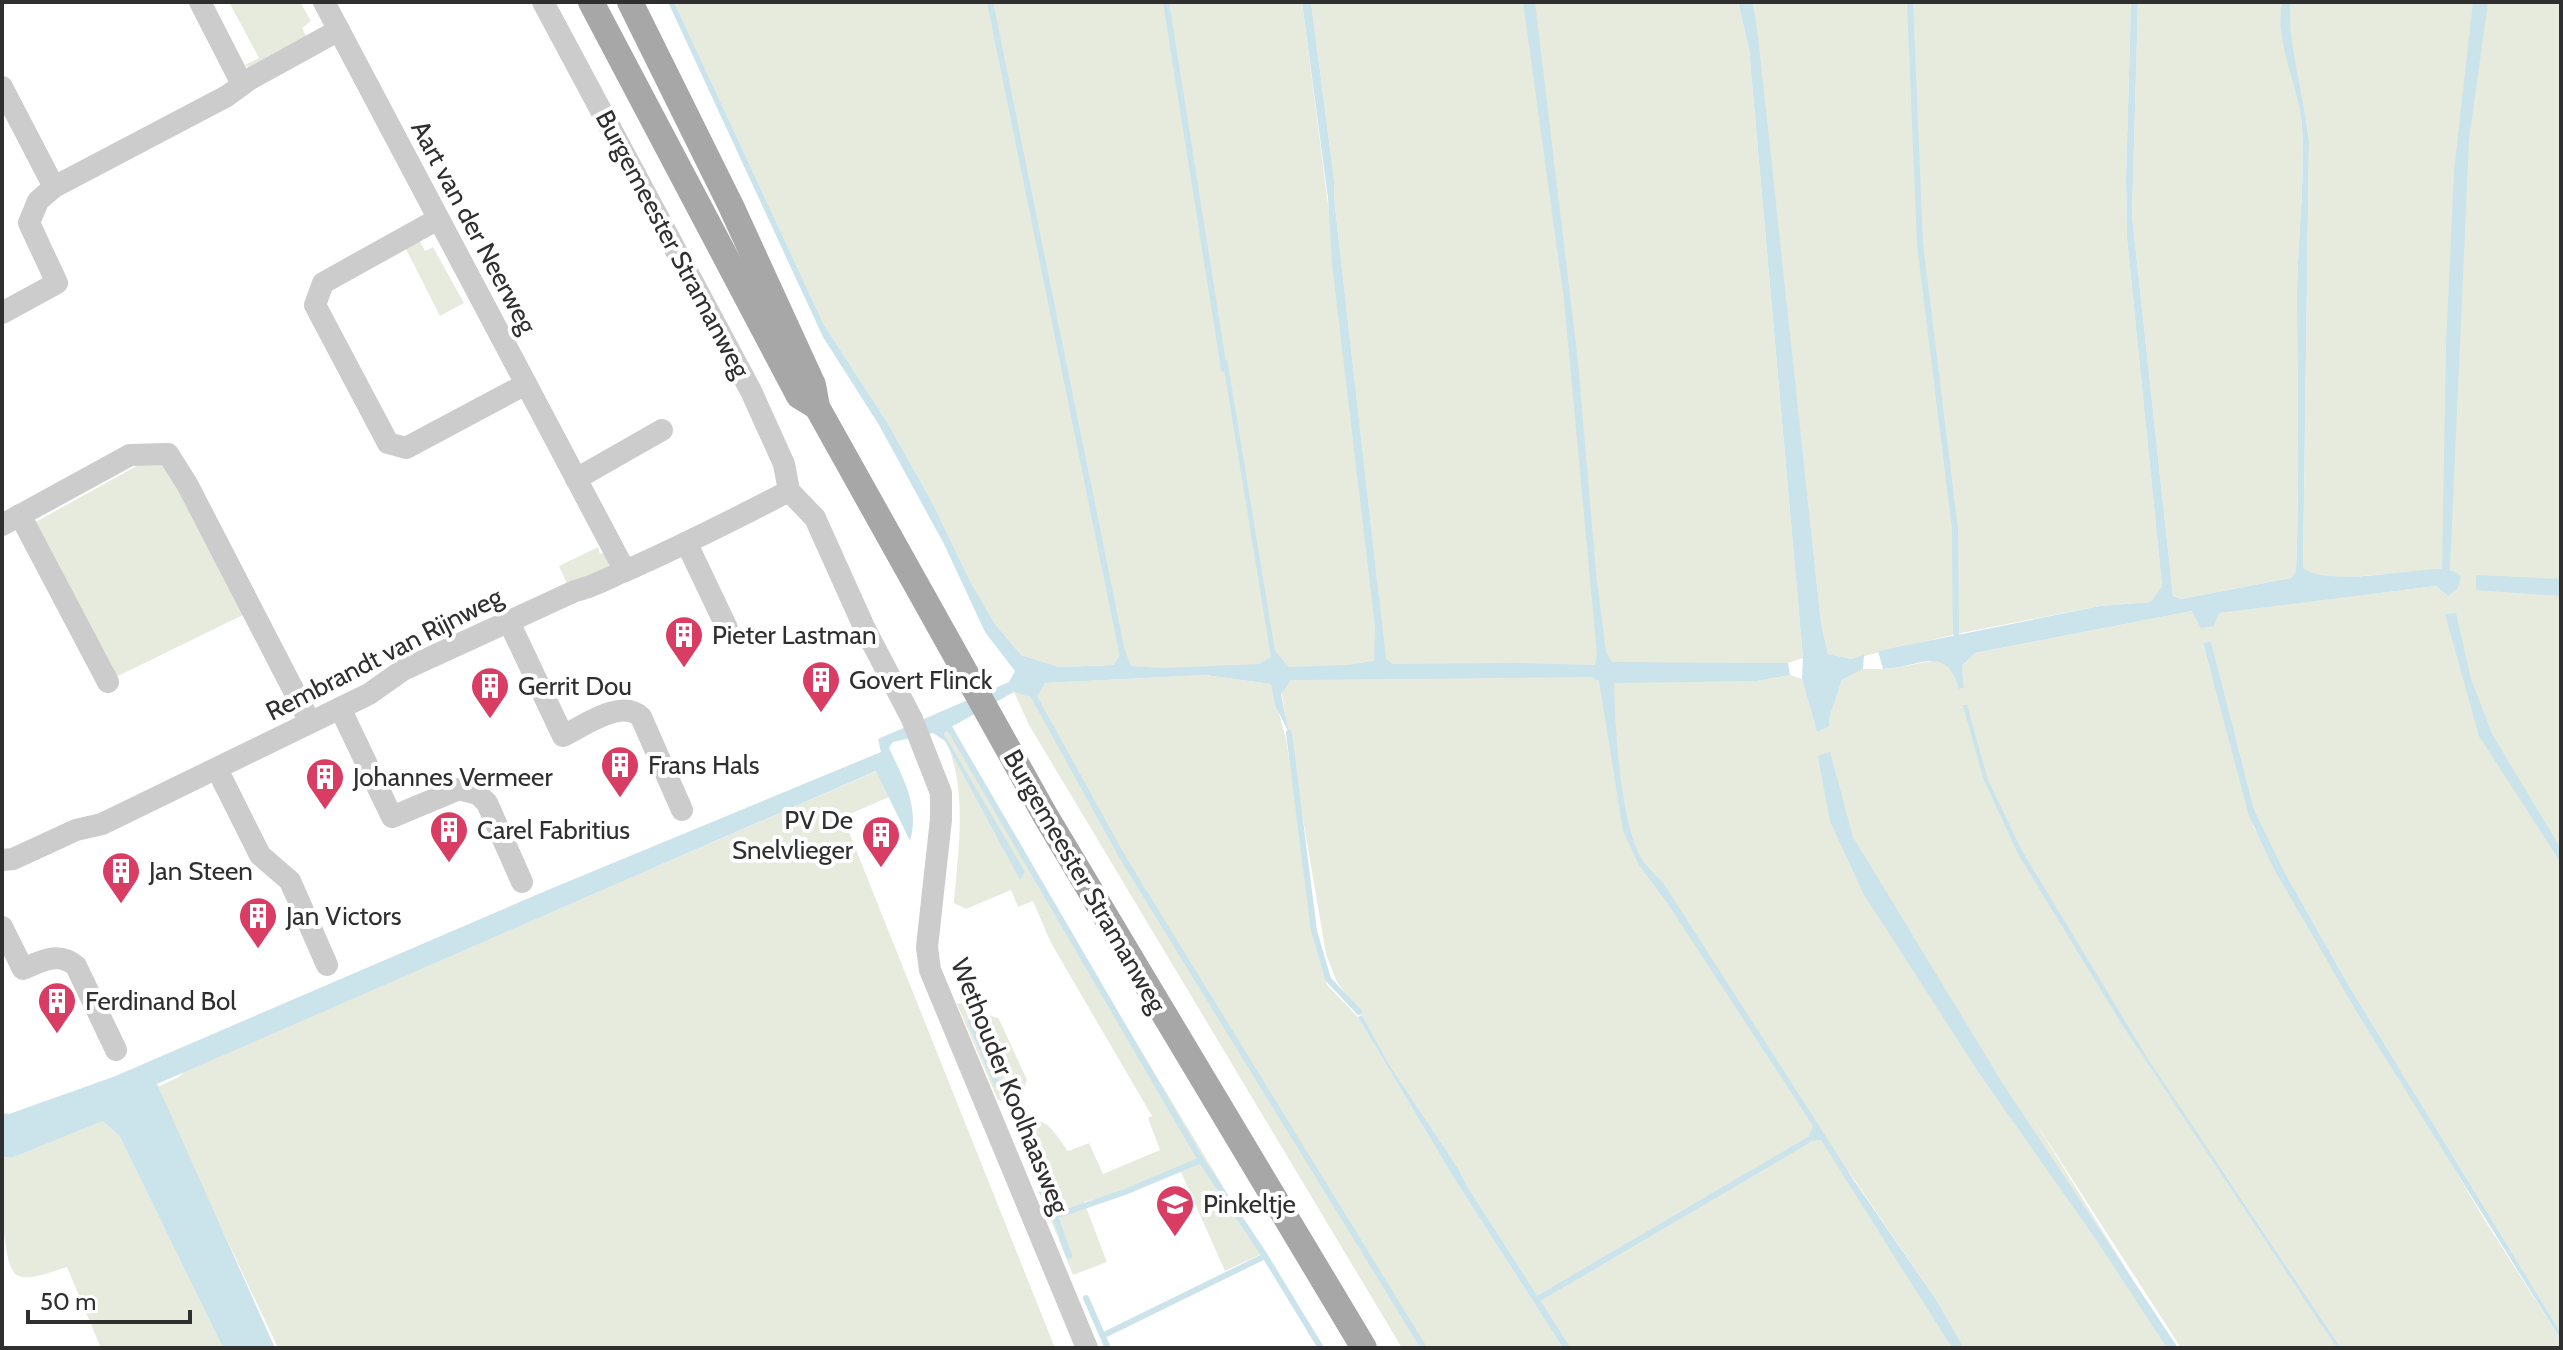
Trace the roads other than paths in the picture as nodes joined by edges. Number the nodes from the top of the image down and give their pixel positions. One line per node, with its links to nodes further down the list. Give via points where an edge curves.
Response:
1 (200, 2): 7 (street)
2 (324, 2): 6 (street, Aart van der Neerweg)
3 (543, 2): 16 (street, Burgemeester Stramanweg, via 751,391 784,464)
4 (591, 2): 13 (main road, Burgemeester Stramanweg, via 799,396)
5 (630, 2): 13 (main road, Burgemeester Stramanweg, via 731,206 813,385)
6 (339, 30): 7 (street); 10 (street, Aart van der Neerweg)
7 (242, 84): 9 (street)
8 (2, 87): 9 (street)
9 (54, 187): 11 (street, via 38,201 29,223 57,283)
10 (438, 219): 12 (street, Aart van der Neerweg); 12 (street, via 323,283 317,294 315,305 388,443 406,448)
11 (2, 313)
12 (526, 384): 15 (street, Aart van der Neerweg)
13 (817, 407): 33 (main road, Burgemeester Stramanweg, via 993,722)
14 (662, 430): 15 (street)
15 (576, 479): 19 (street, Aart van der Neerweg)
16 (789, 491): 18 (street, Rembrandt van Rijnweg); 32 (street, Wethouder Koolhaasweg, via 815,518 912,719 941,793 927,947 930,970)
17 (11, 520): 22 (street); 24 (street, via 130,455 168,454)
18 (687, 544): 19 (street, Rembrandt van Rijnweg); 21 (street)
19 (625, 571): 20 (street, Rembrandt van Rijnweg)
20 (509, 622): 23 (street, Rembrandt van Rijnweg, via 403,670); 26 (street, via 563,736 613,712 635,711)
21 (727, 628)
22 (108, 682)
23 (340, 708): 24 (street, Rembrandt van Rijnweg); 28 (street, via 392,817 459,789 478,794 487,803)
24 (310, 722): 25 (street, Rembrandt van Rijnweg)
25 (217, 769): 27 (street, Rembrandt van Rijnweg, via 102,824); 30 (street, via 260,855 290,881)
26 (682, 810)
27 (2, 860)
28 (522, 882)
29 (2, 927): 31 (street, via 23,969 53,957 72,962)
30 (327, 965)
31 (116, 1050)
32 (1087, 1348)
33 (1364, 1348)

